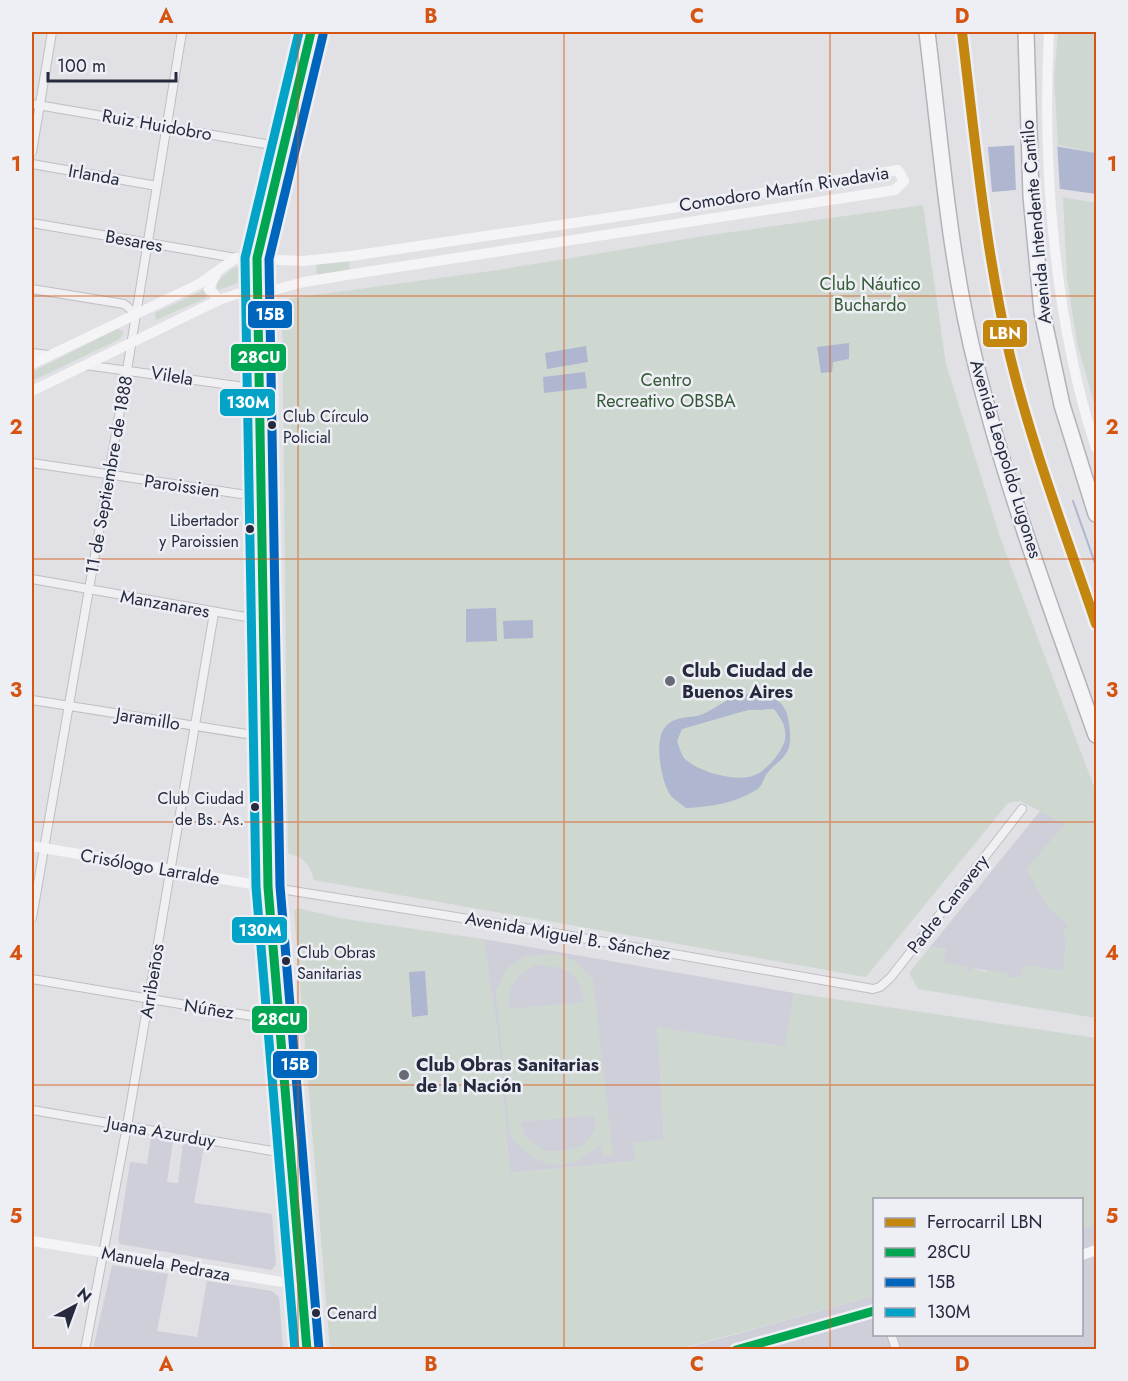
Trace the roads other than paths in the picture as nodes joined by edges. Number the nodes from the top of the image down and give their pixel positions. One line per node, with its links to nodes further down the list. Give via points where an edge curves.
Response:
1 (52, 32): 7 (street)
2 (182, 32): 8 (street, 11 de Septiembre de 1888)
3 (311, 32): 9 (main road)
4 (927, 32): 46 (highway, Avenida Leopoldo Lugones, via 959,283 978,372 1008,477)
5 (1026, 32): 38 (highway, Avenida Intendente Cantilo, via 1031,196 1046,336 1069,430)
6 (1049, 32): 34 (street, Avenida Intendente Cantilo, via 1048,142 1066,333)
7 (35, 104): 8 (street, Ruiz Huidobro); 10 (street)
8 (167, 127): 9 (street, Ruiz Huidobro); 12 (street, 11 de Septiembre de 1888)
9 (283, 147): 18 (main road)
10 (32, 152)
11 (32, 164): 12 (street, Irlanda)
12 (157, 186): 16 (street, 11 de Septiembre de 1888)
13 (678, 207): 15 (street); 15 (street, Comodoro Martín Rivadavia, via 898,170 903,175 904,181 895,190); 19 (street, Comodoro Martín Rivadavia)
14 (32, 223): 16 (street, Besares)
15 (682, 223): 21 (street, Comodoro Martín Rivadavia)
16 (147, 244): 17 (street, Besares); 25 (street, 11 de Septiembre de 1888)
17 (236, 258): 18 (street, Comodoro Martín Rivadavia); 20 (street)
18 (257, 258): 19 (street, Comodoro Martín Rivadavia); 23 (main road)
19 (303, 261): 21 (street, via 310,272)
20 (217, 274): 24 (street, via 209,289); 25 (street)
21 (304, 282): 23 (street, Comodoro Martín Rivadavia)
22 (32, 289): 25 (street, via 124,304)
23 (259, 294): 24 (street, Comodoro Martín Rivadavia, via 237,294); 32 (main road)
24 (219, 300): 26 (street, Comodoro Martín Rivadavia)
25 (136, 314): 26 (street, 11 de Septiembre de 1888); 28 (street)
26 (132, 340): 30 (street, Comodoro Martín Rivadavia); 31 (street, 11 de Septiembre de 1888)
27 (32, 353): 28 (street)
28 (49, 355): 29 (street)
29 (32, 364)
30 (84, 365): 31 (street, Vilela); 33 (street, Comodoro Martín Rivadavia)
31 (127, 370): 32 (street, Vilela); 36 (street, 11 de Septiembre de 1888)
32 (260, 389): 37 (main road)
33 (32, 391)
34 (1096, 448)
35 (32, 463): 36 (street, Paroissien)
36 (108, 476): 37 (street, Paroissien); 40 (street, 11 de Septiembre de 1888)
37 (261, 497): 42 (main road)
38 (1096, 514)
39 (32, 579): 40 (street, Manzanares)
40 (90, 591): 41 (street, Manzanares); 44 (street, 11 de Septiembre de 1888)
41 (214, 613): 42 (street, Manzanares); 45 (street, Arribeños)
42 (263, 620): 47 (main road)
43 (32, 700): 44 (street, Jaramillo)
44 (69, 706): 45 (street, Jaramillo); 50 (street, 11 de Septiembre de 1888)
45 (196, 727): 47 (street, Jaramillo); 51 (street, Arribeños)
46 (1096, 735)
47 (265, 737): 52 (main road)
48 (1022, 809): 55 (street, Padre Canavery, via 891,977 880,987)
49 (32, 846): 50 (street, Crisólogo Larralde)
50 (44, 848): 51 (street, Crisólogo Larralde); 53 (street, 11 de Septiembre de 1888)
51 (171, 872): 52 (street, Crisólogo Larralde); 56 (street, Arribeños)
52 (268, 887): 55 (street, Avenida Miguel B. Sánchez); 57 (main road)
53 (32, 918)
54 (32, 979): 56 (street, Núñez)
55 (867, 989)
56 (149, 1000): 57 (street, Núñez); 59 (street, Arribeños)
57 (279, 1018): 60 (main road)
58 (32, 1110): 59 (street, Juana Azurduy)
59 (127, 1126): 60 (street, Juana Azurduy); 62 (street, Arribeños)
60 (290, 1154): 63 (main road)
61 (32, 1241): 62 (street, Manuela Pedraza)
62 (104, 1253): 63 (street, Manuela Pedraza); 65 (street, Arribeños)
63 (301, 1286): 66 (main road)
64 (873, 1311): 67 (street)
65 (85, 1350)
66 (307, 1350)
67 (734, 1350)

